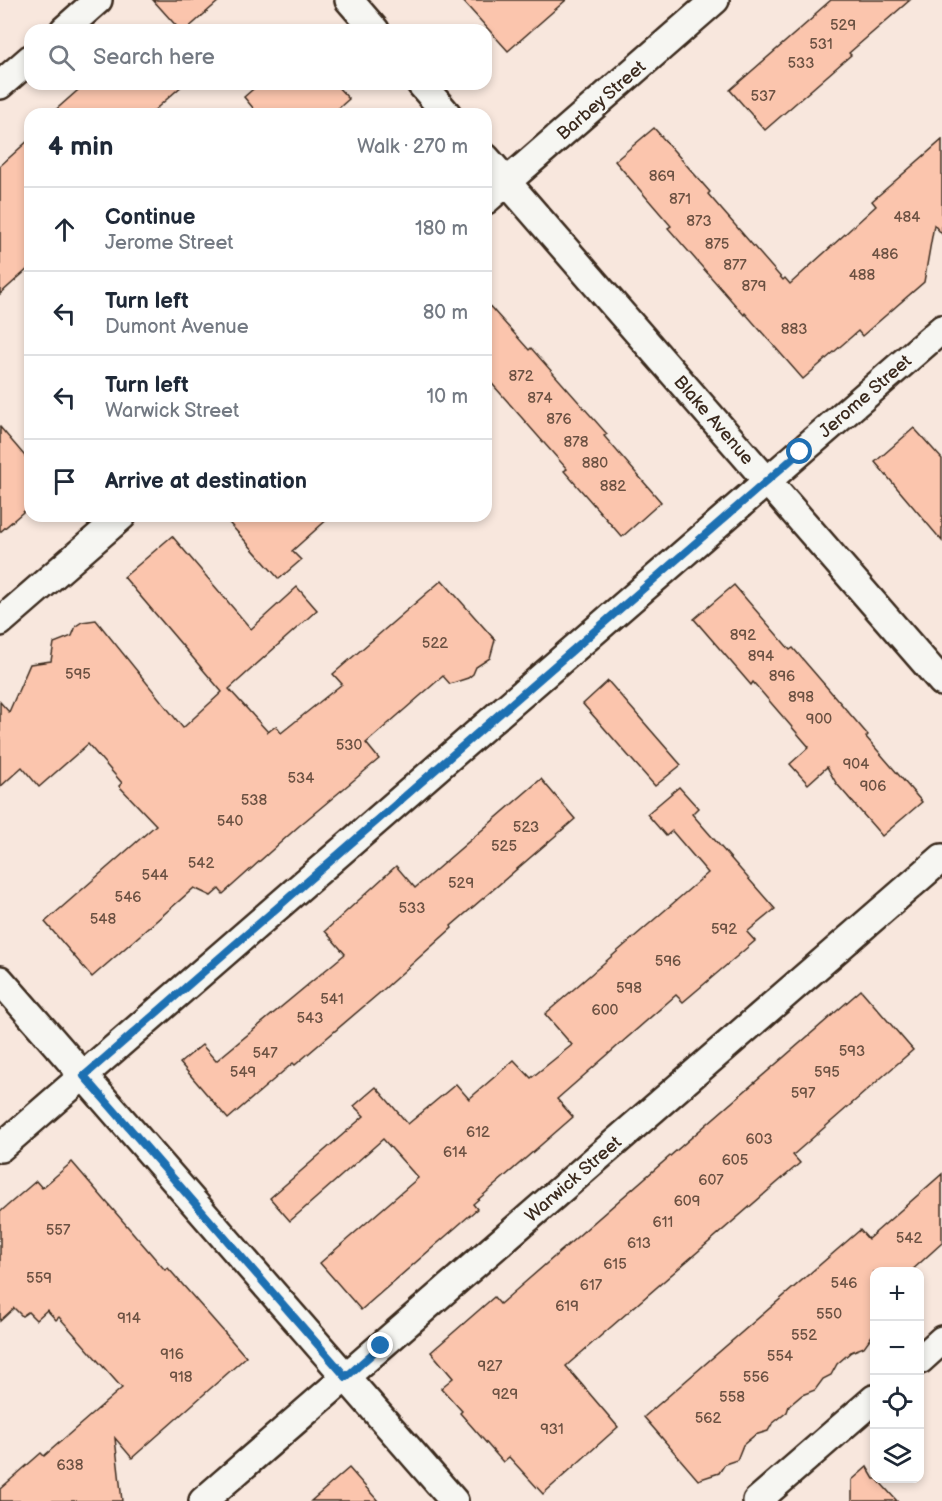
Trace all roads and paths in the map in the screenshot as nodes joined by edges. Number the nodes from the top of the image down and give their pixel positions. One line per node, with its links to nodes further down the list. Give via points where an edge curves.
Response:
1 (98, 0): 4 (street)
2 (349, 0): 5 (street)
3 (715, 0): 11 (street, Barbey Street)
4 (71, 24)
5 (370, 24)
6 (24, 64): 7 (street)
7 (0, 85)
8 (427, 90): 9 (street)
9 (442, 108)
10 (492, 165): 11 (street, Blake Avenue)
11 (507, 182): 12 (street, Barbey Street); 14 (street, Blake Avenue)
12 (492, 195)
13 (942, 329): 14 (street, Jerome Street)
14 (767, 481): 17 (street, Blake Avenue); 20 (street, Jerome Street)
15 (115, 522): 16 (street)
16 (0, 622)
17 (942, 682)
18 (942, 858): 24 (street, Warwick Street)
19 (0, 980): 20 (street)
20 (84, 1076): 21 (street, Jerome Street); 24 (street)
21 (0, 1149)
22 (942, 1340): 23 (street)
23 (924, 1356)
24 (346, 1377): 26 (street, Warwick Street); 27 (street)
25 (870, 1402): 28 (street)
26 (203, 1501)
27 (454, 1501)
28 (757, 1501)

